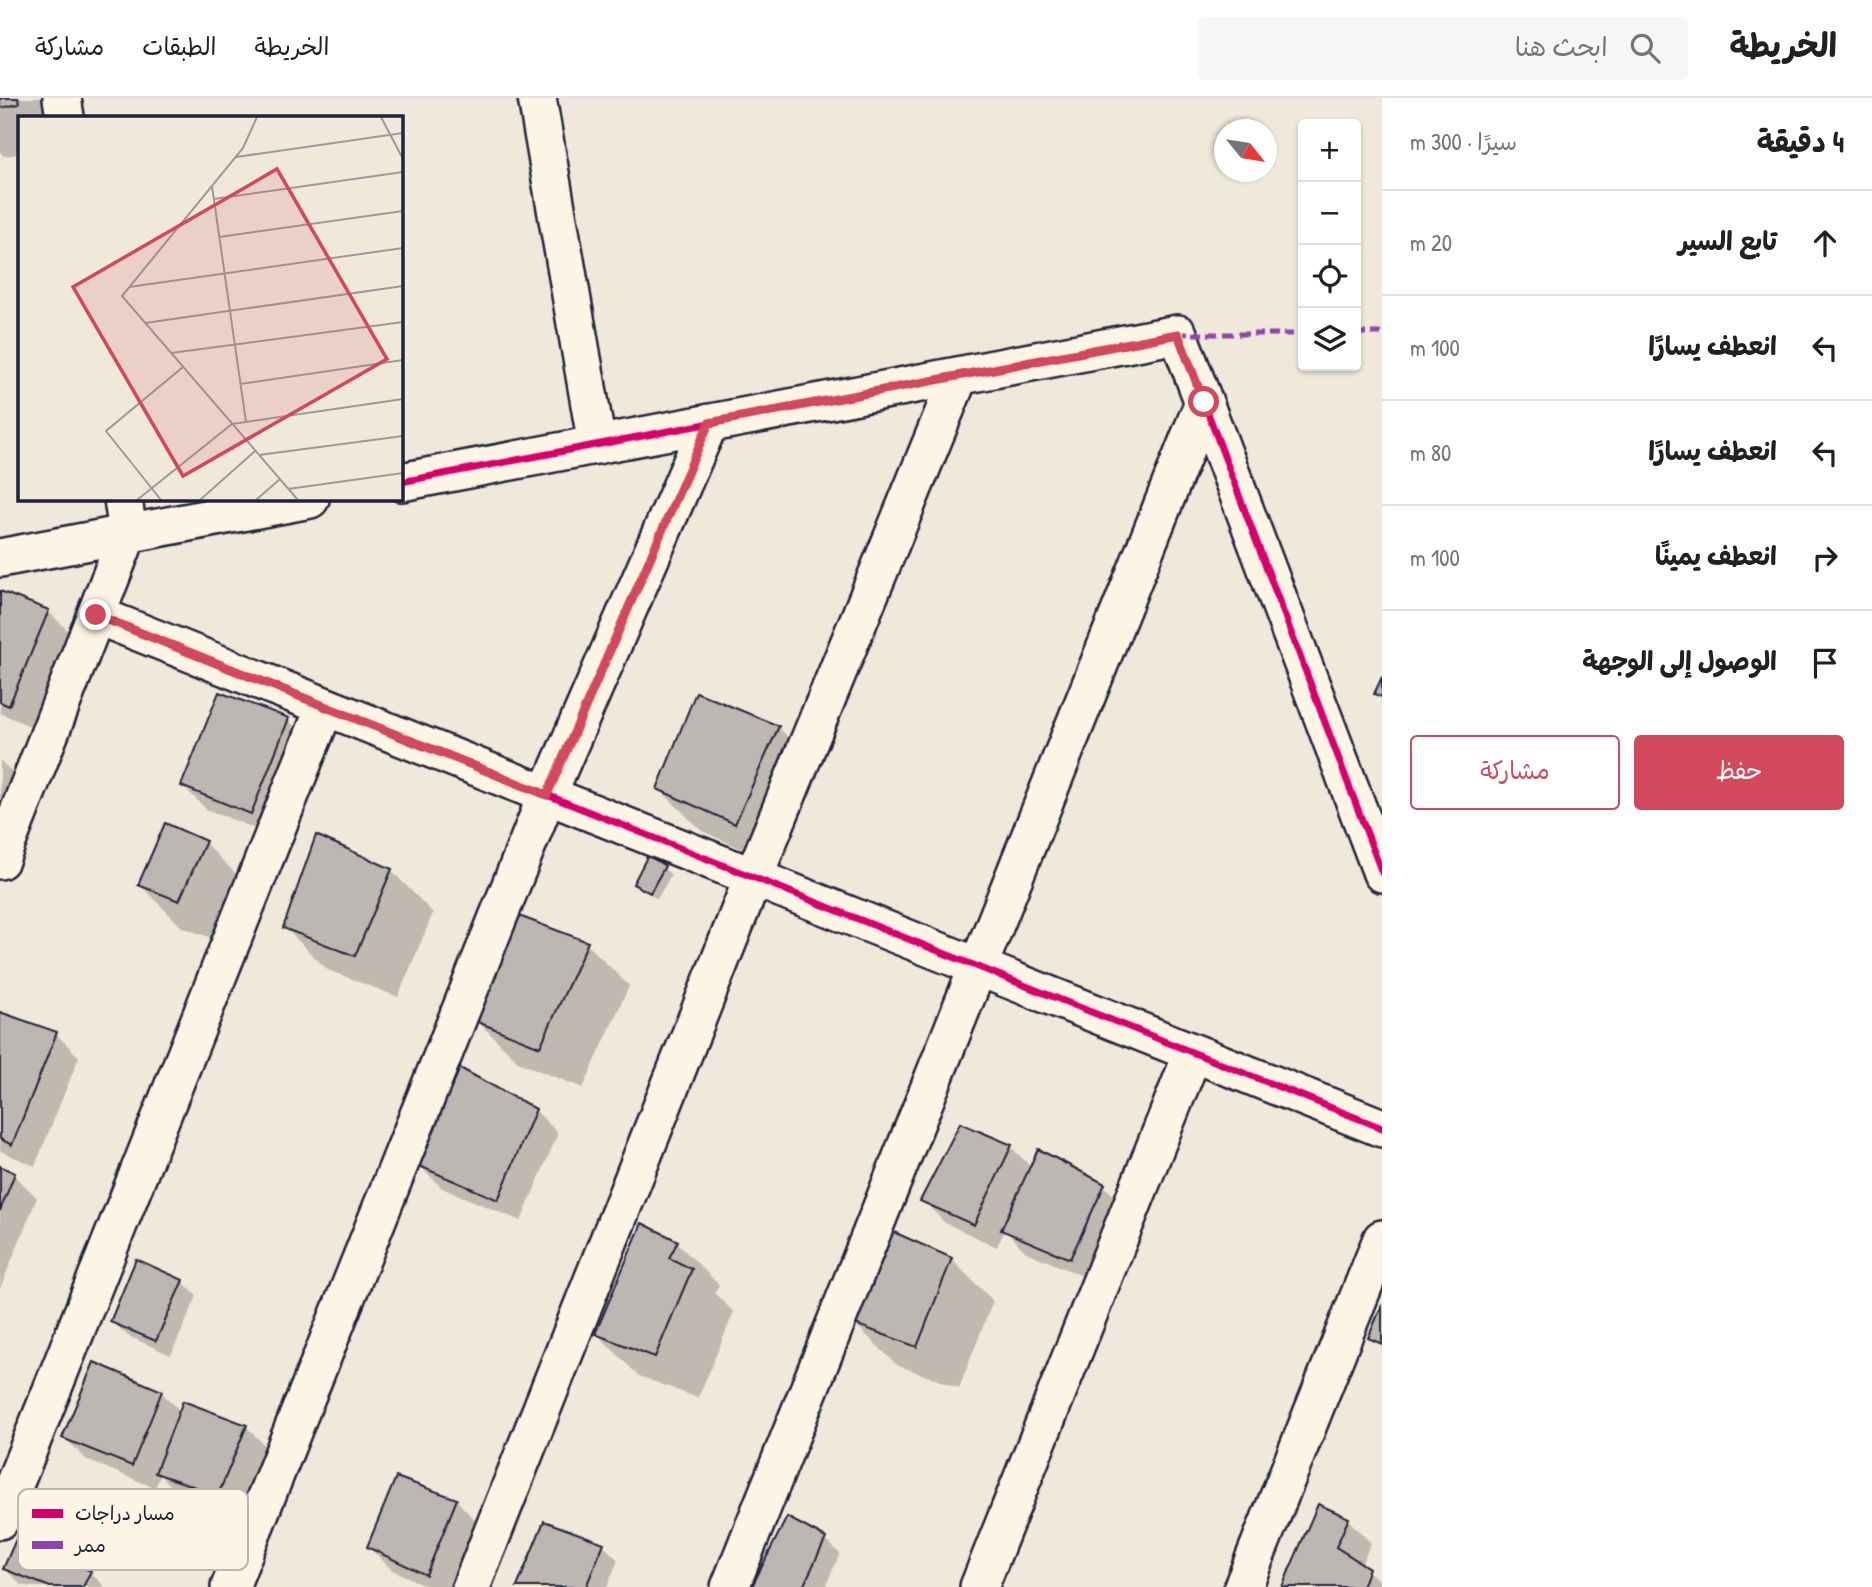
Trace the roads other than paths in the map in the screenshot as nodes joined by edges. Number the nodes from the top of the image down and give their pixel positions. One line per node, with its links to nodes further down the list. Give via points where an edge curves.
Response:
1 (62, 98): 3 (street)
2 (537, 98): 7 (street)
3 (65, 116)
4 (959, 376): 5 (street, via 1178,334); 6 (street); 17 (street)
5 (1204, 402): 16 (street); 18 (street)
6 (709, 423): 7 (street); 14 (street)
7 (597, 444): 8 (street)
8 (402, 482)
9 (299, 500): 10 (street)
10 (125, 516): 11 (street); 12 (street)
11 (0, 558)
12 (96, 615): 13 (street); 15 (street)
13 (325, 707): 14 (street); 22 (street)
14 (547, 795): 17 (street); 23 (street)
15 (0, 860)
16 (1382, 873)
17 (753, 878): 18 (street); 26 (street)
18 (979, 968): 19 (street); 27 (street)
19 (1193, 1053): 20 (street); 28 (street)
20 (1382, 1128)
21 (1382, 1240): 29 (street)
22 (0, 1520)
23 (248, 1542)
24 (237, 1570): 25 (street)
25 (230, 1587)
26 (471, 1587)
27 (730, 1587)
28 (979, 1587)
29 (1243, 1587)

